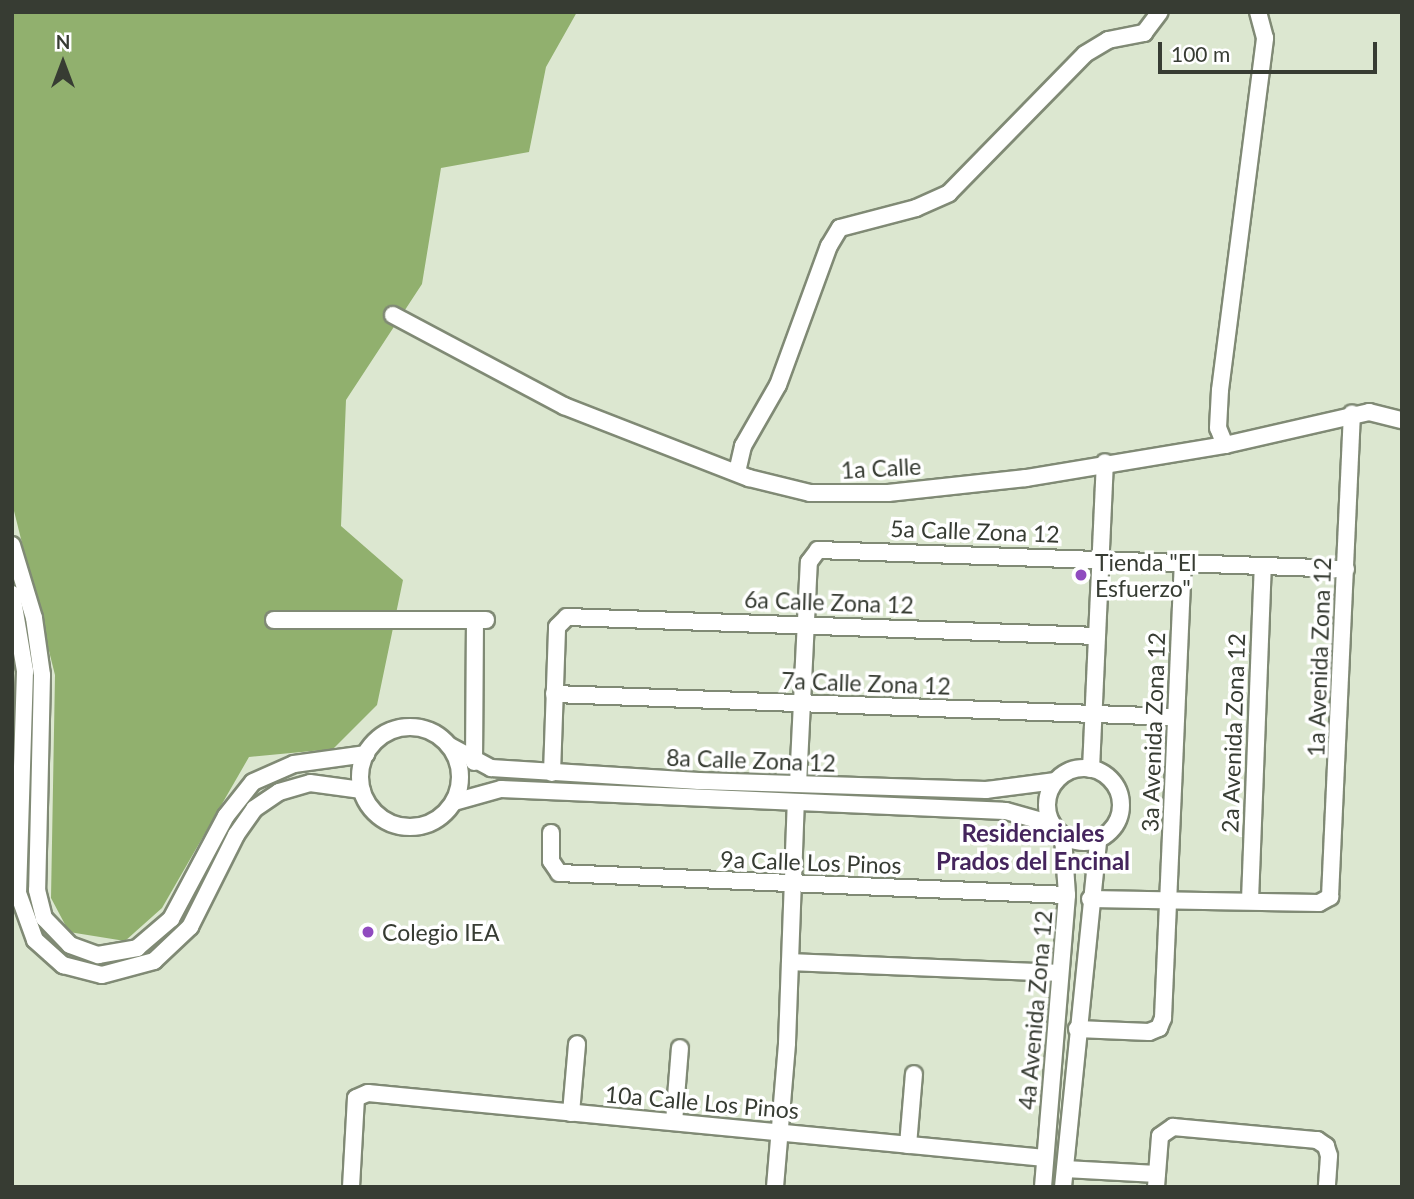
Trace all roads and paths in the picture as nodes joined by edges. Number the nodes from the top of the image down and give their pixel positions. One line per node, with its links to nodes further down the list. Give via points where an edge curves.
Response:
1 (1160, 12): 8 (street, via 1144,33 1108,40 1085,54 949,193 916,208 840,228 829,246 778,385 743,446)
2 (1258, 12): 6 (street, via 1265,38 1220,390 1218,428)
3 (393, 315): 8 (street, 1a Calle, via 564,406)
4 (1352, 414): 5 (street, 1a Calle, via 1369,412); 6 (street, 1a Calle); 13 (street, 1a Avenida Zona 12)
5 (1402, 420)
6 (1225, 445): 7 (street, 1a Calle)
7 (1105, 461): 8 (street, 1a Calle, via 993,482 858,494 789,490); 10 (street)
8 (737, 472)
9 (12, 545): 23 (street, via 41,659 37,890 44,918 70,945 98,955 137,948 171,919 226,816 253,782 294,764)
10 (1100, 560): 11 (street, 5a Calle Zona 12); 16 (street, 5a Calle Zona 12, via 832,548 814,553); 17 (street)
11 (1183, 564): 12 (street, 5a Calle Zona 12); 21 (street, 3a Avenida Zona 12)
12 (1262, 568): 13 (street, 5a Calle Zona 12); 38 (street, 2a Avenida Zona 12)
13 (1346, 569): 38 (street, 1a Avenida Zona 12, via 1332,887 1327,900)
14 (12, 594): 29 (street, via 25,671 18,893 35,940 63,965 102,975 154,961 190,927 254,809 279,792 310,783)
15 (274, 620): 24 (street, via 481,621)
16 (804, 624): 17 (street, 6a Calle Zona 12); 18 (street, 6a Calle Zona 12, via 560,620); 19 (street)
17 (1097, 636): 20 (street)
18 (554, 694): 19 (street, 7a Calle Zona 12); 26 (street)
19 (800, 703): 20 (street, 7a Calle Zona 12); 28 (street)
20 (1093, 714): 21 (street, 7a Calle Zona 12); 25 (street)
21 (1176, 717): 39 (street, 3a Avenida Zona 12)
22 (450, 746): 23 (street, via 439,736 410,727 381,736); 24 (street, 8a Calle Zona 12); 30 (street, via 461,773)
23 (366, 754): 29 (street)
24 (474, 762): 26 (street, 8a Calle Zona 12, via 505,770)
25 (1091, 769): 27 (street, via 1071,770); 34 (street, via 1112,780 1121,802 1116,824)
26 (552, 773): 28 (street, 8a Calle Zona 12)
27 (1055, 782): 28 (street, 8a Calle Zona 12, via 1002,790); 32 (street, via 1047,802)
28 (798, 784)
29 (362, 790): 30 (street, via 377,815 404,827 433,822)
30 (454, 802): 31 (street, 8a Calle Zona 12, via 501,789)
31 (796, 802): 32 (street, 8a Calle Zona 12, via 1006,811); 35 (street)
32 (1057, 830): 34 (street, via 1086,843); 36 (street, 4a Avenida Zona 12)
33 (551, 833): 35 (street, 9a Calle Los Pinos, via 554,871)
34 (1098, 840): 37 (street, 4a Avenida Zona 12)
35 (793, 885): 36 (street, 9a Calle Los Pinos); 40 (street)
36 (1067, 895): 41 (street, 4a Avenida Zona 12)
37 (1090, 899): 39 (street); 42 (street, 4a Avenida Zona 12)
38 (1250, 900): 39 (street)
39 (1168, 901): 42 (street, 3a Avenida Zona 12, via 1159,1028 1149,1032)
40 (790, 962): 41 (street); 48 (street)
41 (1060, 973): 50 (street, 4a Avenida Zona 12)
42 (1077, 1029): 51 (street, 4a Avenida Zona 12)
43 (577, 1044): 46 (street)
44 (680, 1048): 47 (street)
45 (914, 1074): 49 (street)
46 (571, 1113): 47 (street, 10a Calle Los Pinos); 53 (street, 10a Calle Los Pinos, via 368,1093 356,1098)
47 (674, 1122): 48 (street, 10a Calle Los Pinos)
48 (780, 1133): 49 (street, 10a Calle Los Pinos); 54 (street)
49 (908, 1145): 50 (street, 10a Calle Los Pinos)
50 (1045, 1158): 55 (street, 4a Avenida Zona 12)
51 (1065, 1169): 52 (street); 56 (street, 4a Avenida Zona 12)
52 (1157, 1180): 57 (street, via 1160,1136 1173,1127 1317,1140 1326,1146 1329,1157)
53 (351, 1187)
54 (775, 1187)
55 (1043, 1187)
56 (1063, 1187)
57 (1327, 1187)

